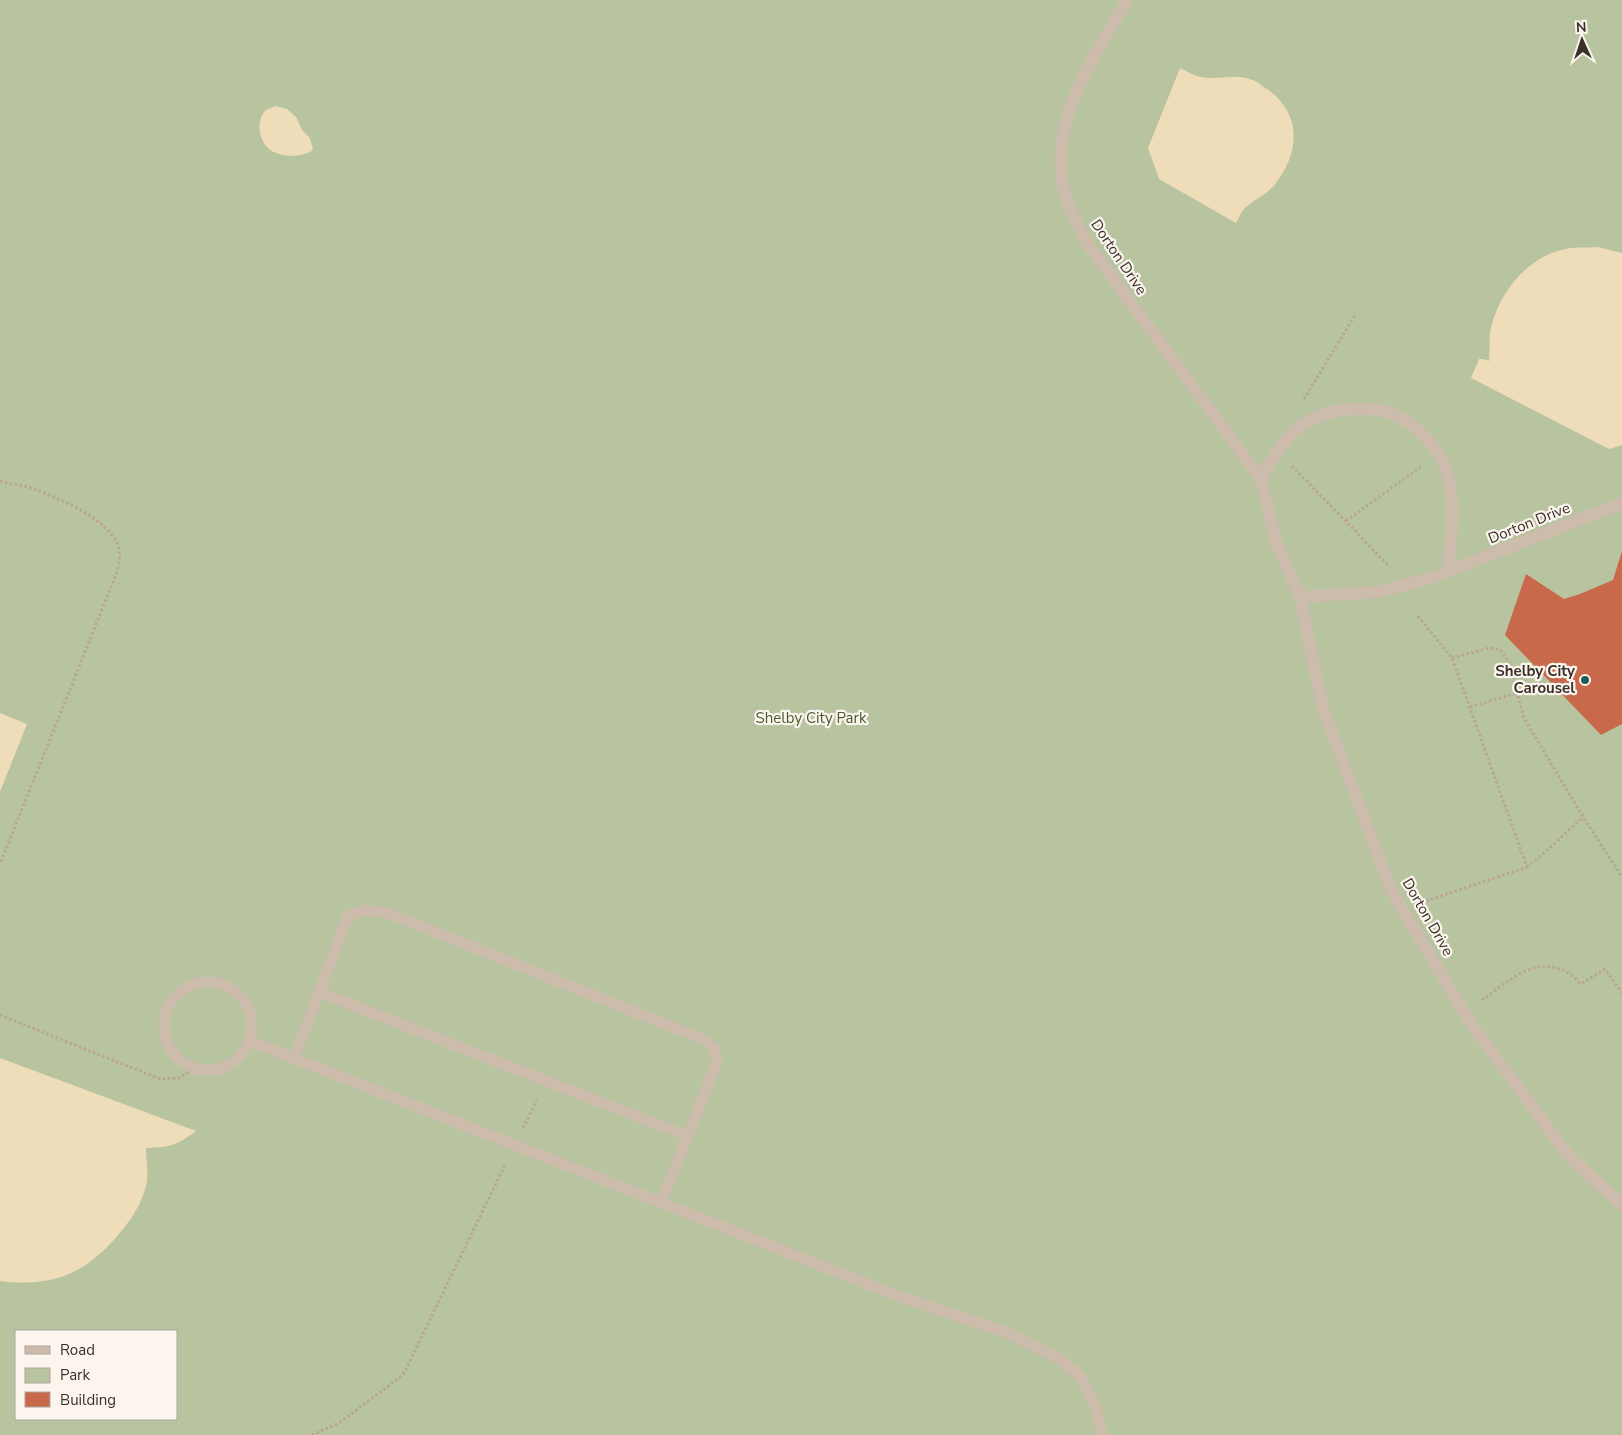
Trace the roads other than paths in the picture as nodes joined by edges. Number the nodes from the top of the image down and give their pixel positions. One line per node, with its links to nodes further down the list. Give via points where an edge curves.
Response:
1 (1127, 0): 2 (street, Dorton Drive, via 1078,88 1064,123 1061,172 1066,195 1089,246)
2 (1261, 479): 4 (street, via 1274,456 1305,423 1346,410 1390,413 1410,423 1443,461 1453,498); 5 (street, Dorton Drive, via 1276,542)
3 (1622, 503): 4 (street, Dorton Drive)
4 (1448, 572): 5 (street, Dorton Drive, via 1378,592)
5 (1300, 596): 11 (street, Dorton Drive, via 1323,708 1391,890 1472,1026 1568,1154)
6 (319, 992): 8 (lane); 9 (lane); 9 (lane, via 348,916 365,910 388,913 705,1040 715,1049 717,1062)
7 (250, 1042): 7 (lane, via 243,1055 231,1064 216,1070 201,1070 175,1056 166,1043 165,1014 182,990 195,984 223,984 245,1001 251,1014); 8 (lane)
8 (294, 1058): 10 (lane)
9 (687, 1136): 10 (lane)
10 (661, 1203): 12 (lane, via 901,1297 1008,1333 1060,1359 1081,1378 1095,1405)
11 (1622, 1205)
12 (1102, 1435)

